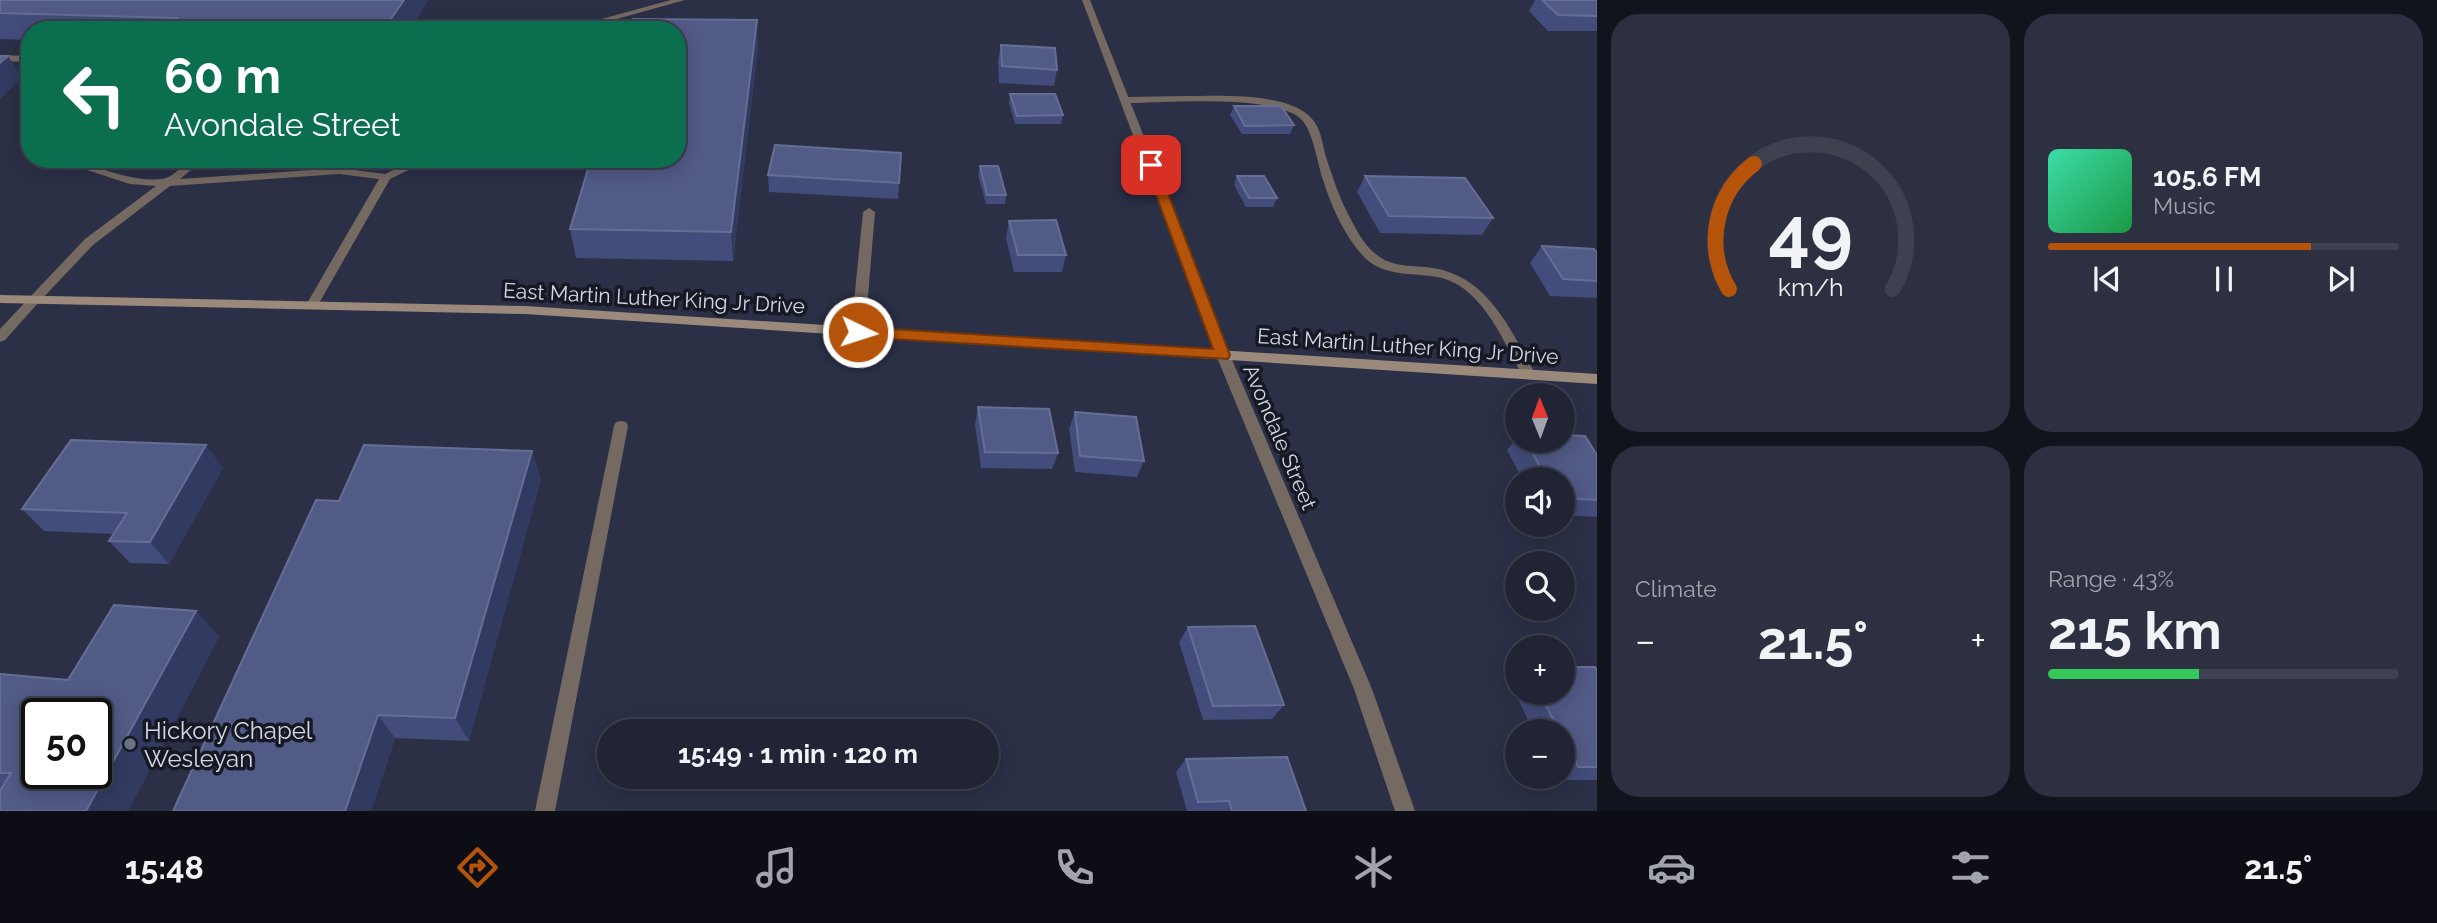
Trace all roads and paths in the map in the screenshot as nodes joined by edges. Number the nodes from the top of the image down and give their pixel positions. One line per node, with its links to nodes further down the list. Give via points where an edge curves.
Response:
1 (681, 0): 3 (street)
2 (1086, 0): 7 (street, Avondale Street)
3 (606, 20): 4 (street)
4 (602, 21)
5 (0, 58): 6 (street)
6 (21, 59)
7 (1125, 100): 19 (street, Avondale Street); 20 (street, via 1235,101 1293,109 1310,121 1343,216 1370,257 1392,267 1440,273 1468,287 1488,306)
8 (88, 168): 12 (street, via 134,182)
9 (187, 168): 12 (street)
10 (406, 168): 11 (street)
11 (386, 177): 12 (street, via 339,171); 16 (street)
12 (168, 183): 15 (street, via 89,242)
13 (869, 212): 17 (street)
14 (0, 299): 15 (main road, East Martin Luther King Jr Drive)
15 (35, 299): 16 (main road, East Martin Luther King Jr Drive); 18 (street)
16 (312, 305): 17 (main road, East Martin Luther King Jr Drive, via 525,310)
17 (858, 332): 19 (main road, East Martin Luther King Jr Drive)
18 (0, 337)
19 (1223, 355): 20 (main road, East Martin Luther King Jr Drive); 24 (street, Avondale Street, via 1363,689)
20 (1529, 375): 21 (main road, East Martin Luther King Jr Drive)
21 (1597, 379)
22 (621, 426): 23 (street)
23 (545, 811)
24 (1405, 811)

